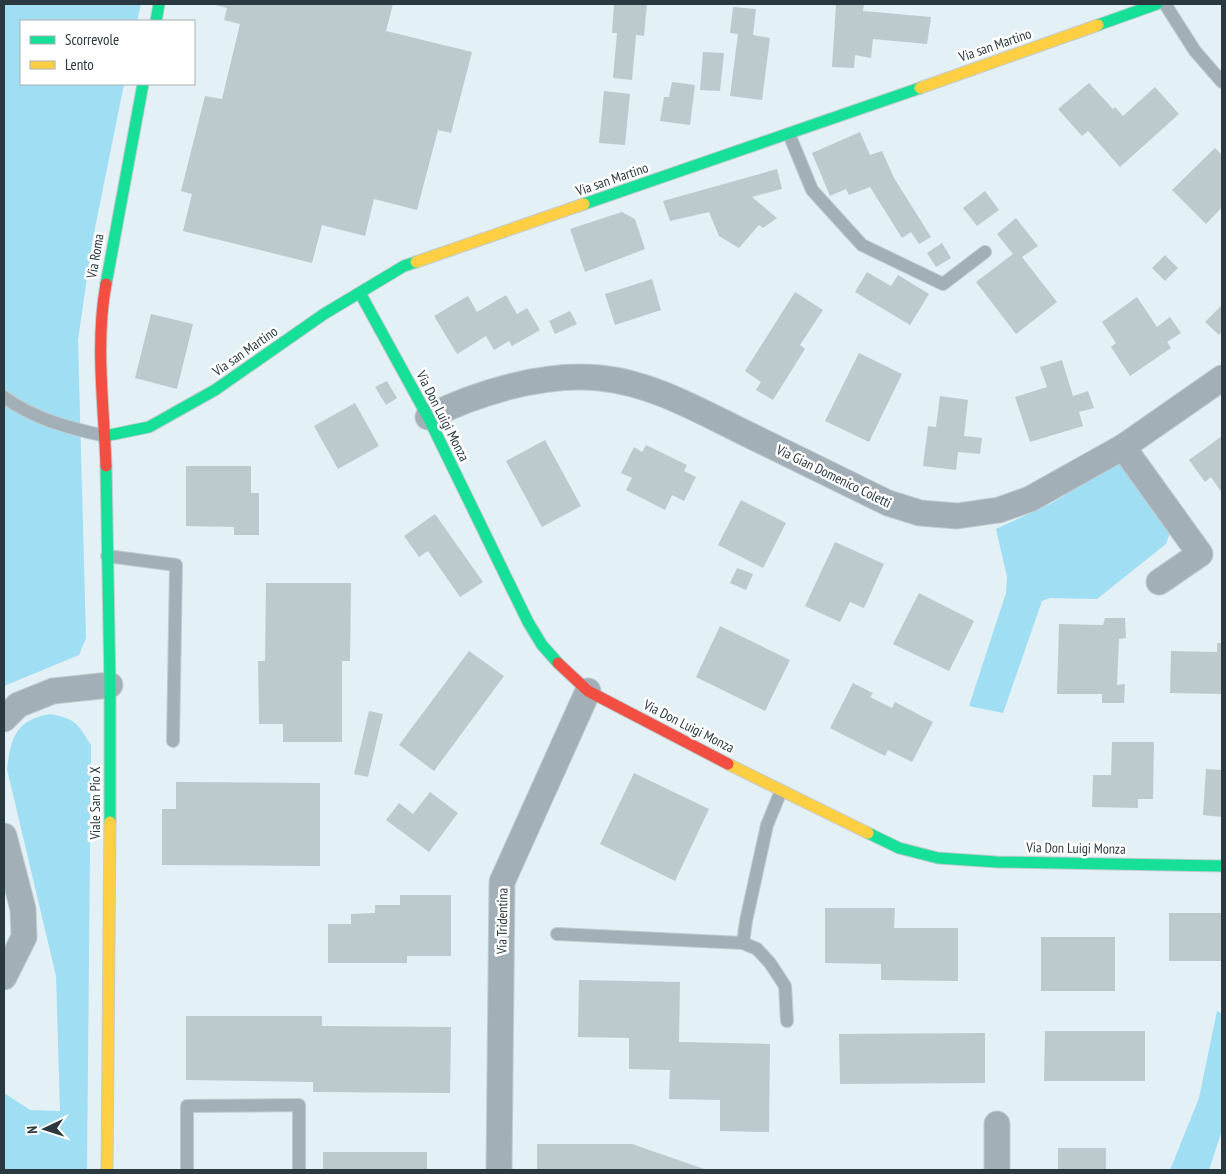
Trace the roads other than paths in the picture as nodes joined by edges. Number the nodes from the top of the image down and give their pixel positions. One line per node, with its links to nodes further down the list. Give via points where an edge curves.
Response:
1 (159, 4): 4 (street)
2 (1158, 4): 7 (street, Via san Martino)
3 (1165, 4): 5 (lane, via 1195,51)
4 (156, 20)
5 (1222, 82)
6 (143, 85): 13 (street, Via Roma, via 102,304)
7 (789, 134): 8 (lane, via 812,190 862,245 943,284); 9 (street, Via san Martino, via 404,266)
8 (985, 252)
9 (360, 293): 12 (street, Via Don Luigi Monza); 13 (street, Via san Martino, via 324,314 215,390 174,413 149,427)
10 (1222, 378): 14 (street, Via Gian Domenico Coletti)
11 (4, 397): 13 (lane, via 20,409 48,421)
12 (428, 417): 14 (street, Via Gian Domenico Coletti, via 456,403 502,388 560,378 599,377 634,384 676,399 888,503 920,513 958,516 999,510 1030,499); 18 (street, Via Don Luigi Monza, via 537,637 555,661)
13 (105, 436): 15 (street, Viale San Pio X)
14 (1123, 447): 16 (street, via 1200,554)
15 (107, 556): 17 (street, Viale San Pio X); 20 (lane, via 176,565)
16 (1159, 582)
17 (110, 685): 19 (street, via 53,691 18,706); 29 (street, Viale San Pio X)
18 (588, 691): 21 (street, Via Don Luigi Monza); 32 (street, Via Tridentina, via 502,882)
19 (4, 719)
20 (173, 741)
21 (781, 791): 23 (street, Via Don Luigi Monza, via 899,848 938,858); 25 (lane, via 767,825)
22 (4, 836): 26 (street, via 23,909 24,937)
23 (1222, 866)
24 (558, 934): 25 (lane)
25 (743, 944): 27 (lane, via 757,949 785,986)
26 (4, 977)
27 (787, 1021)
28 (997, 1124): 33 (street)
29 (107, 1170)
30 (187, 1170): 31 (lane, via 187,1106 299,1105)
31 (299, 1170)
32 (498, 1170)
33 (997, 1170)

